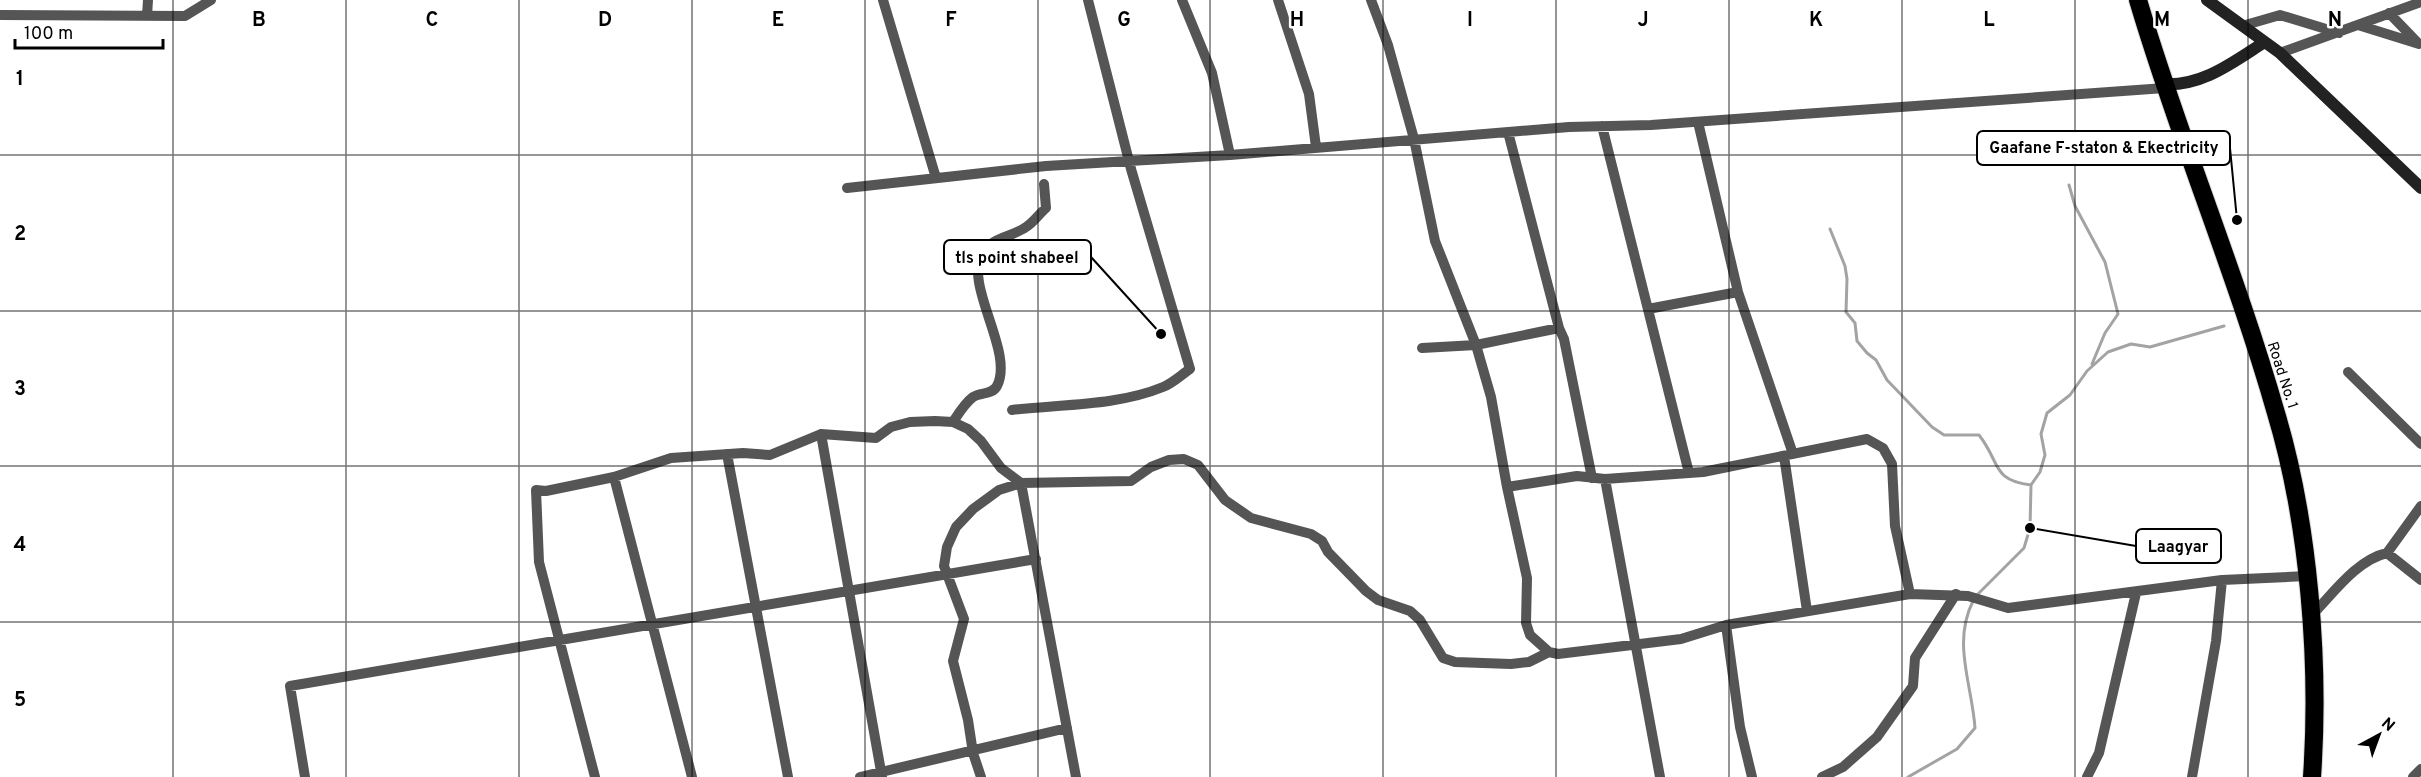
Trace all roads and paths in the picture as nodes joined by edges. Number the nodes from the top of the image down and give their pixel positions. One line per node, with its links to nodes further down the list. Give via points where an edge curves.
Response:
1 (148, 0): 13 (street)
2 (211, 0): 13 (street, via 185,16)
3 (883, 0): 28 (street)
4 (1088, 0): 27 (street)
5 (1182, 0): 26 (street, via 1212,73)
6 (1278, 0): 25 (street, via 1309,94)
7 (1371, 0): 24 (street)
8 (2138, 0): 20 (highway, Road No. 1)
9 (2207, 0): 15 (main road)
10 (2421, 2): 11 (street)
11 (2389, 13): 14 (street); 18 (street)
12 (0, 15): 13 (street)
13 (147, 16)
14 (2358, 25): 16 (street); 18 (street)
15 (2242, 26): 16 (street, via 2280,15); 17 (main road)
16 (2339, 33): 19 (street)
17 (2263, 43): 19 (main road); 20 (main road, via 2225,68 2181,85)
18 (2420, 45)
19 (2280, 53): 31 (main road)
20 (2164, 86): 21 (street); 54 (highway, Road No. 1, via 2277,414 2292,477)
21 (1698, 122): 22 (street); 32 (street)
22 (1602, 126): 23 (street); 33 (street)
23 (1508, 132): 24 (street); 34 (street)
24 (1414, 139): 25 (street); 35 (street, via 1435,241)
25 (1316, 147): 26 (street)
26 (1230, 155): 27 (street)
27 (1130, 161): 28 (street); 38 (street, via 1190,369 1166,386 1137,396)
28 (936, 178): 30 (street)
29 (1044, 184): 39 (street, via 1046,208 1026,227 995,241 983,252 978,265 991,331 998,343 999,377 996,387 988,394 976,396)
30 (847, 188)
31 (2421, 188)
32 (1738, 292): 33 (street); 43 (street)
33 (1648, 309): 44 (street)
34 (1559, 328): 35 (street); 46 (street)
35 (1476, 345): 36 (street); 49 (street, via 1491,397)
36 (1422, 348)
37 (2348, 372): 41 (street)
38 (1012, 410)
39 (953, 422): 40 (street, via 910,422 891,427 876,438); 48 (street, via 968,429 1001,468)
40 (820, 434): 42 (street, via 770,455); 68 (street)
41 (2421, 444)
42 (728, 454): 45 (street, via 671,458); 73 (street)
43 (1789, 455): 44 (street); 58 (street, via 1867,440 1883,448 1892,464 1895,526); 60 (street)
44 (1689, 473): 47 (street)
45 (614, 477): 63 (street, via 536,490 539,562); 72 (street)
46 (1592, 478): 47 (street); 49 (street, via 1577,476)
47 (1605, 479): 64 (street)
48 (1022, 483): 52 (street); 53 (street, via 999,490 956,527 947,547); 65 (street, via 1131,481 1151,467 1184,459 1198,465 1225,500 1251,518 1300,530 1322,541 1366,591 1378,600 1410,611 1420,620 1443,658 1511,664 1529,662)
49 (1507, 487): 65 (street, via 1527,578 1526,623 1530,635)
50 (2421, 506): 51 (street)
51 (2387, 553): 56 (street); 61 (street, via 2352,574)
52 (1036, 559): 53 (street); 66 (street)
53 (947, 574): 63 (street); 67 (street, via 964,618 953,661)
54 (2307, 576): 55 (street); 61 (highway, Road No. 1)
55 (2222, 580): 57 (street); 80 (street, via 2216,641)
56 (2421, 580)
57 (2136, 593): 59 (street, via 2008,608); 69 (street)
58 (1910, 594): 59 (street); 60 (street)
59 (1956, 594): 79 (street, via 1916,658 1912,686 1877,737 1843,767)
60 (1806, 611): 62 (street)
61 (2310, 617): 81 (highway, Road No. 1, via 2314,689)
62 (1726, 625): 64 (street, via 1681,639); 78 (street, via 1740,727)
63 (560, 640): 70 (street, via 290,686); 71 (street)
64 (1634, 644): 65 (street); 77 (street)
65 (1550, 652)
66 (1067, 728): 67 (street); 76 (street)
67 (972, 751): 68 (street); 75 (street)
68 (881, 775): 74 (street)
69 (2091, 775)
70 (305, 777)
71 (595, 777)
72 (692, 777)
73 (788, 777)
74 (860, 777)
75 (981, 777)
76 (1076, 777)
77 (1660, 777)
78 (1752, 777)
79 (1822, 777)
80 (2192, 777)
81 (2312, 777)

